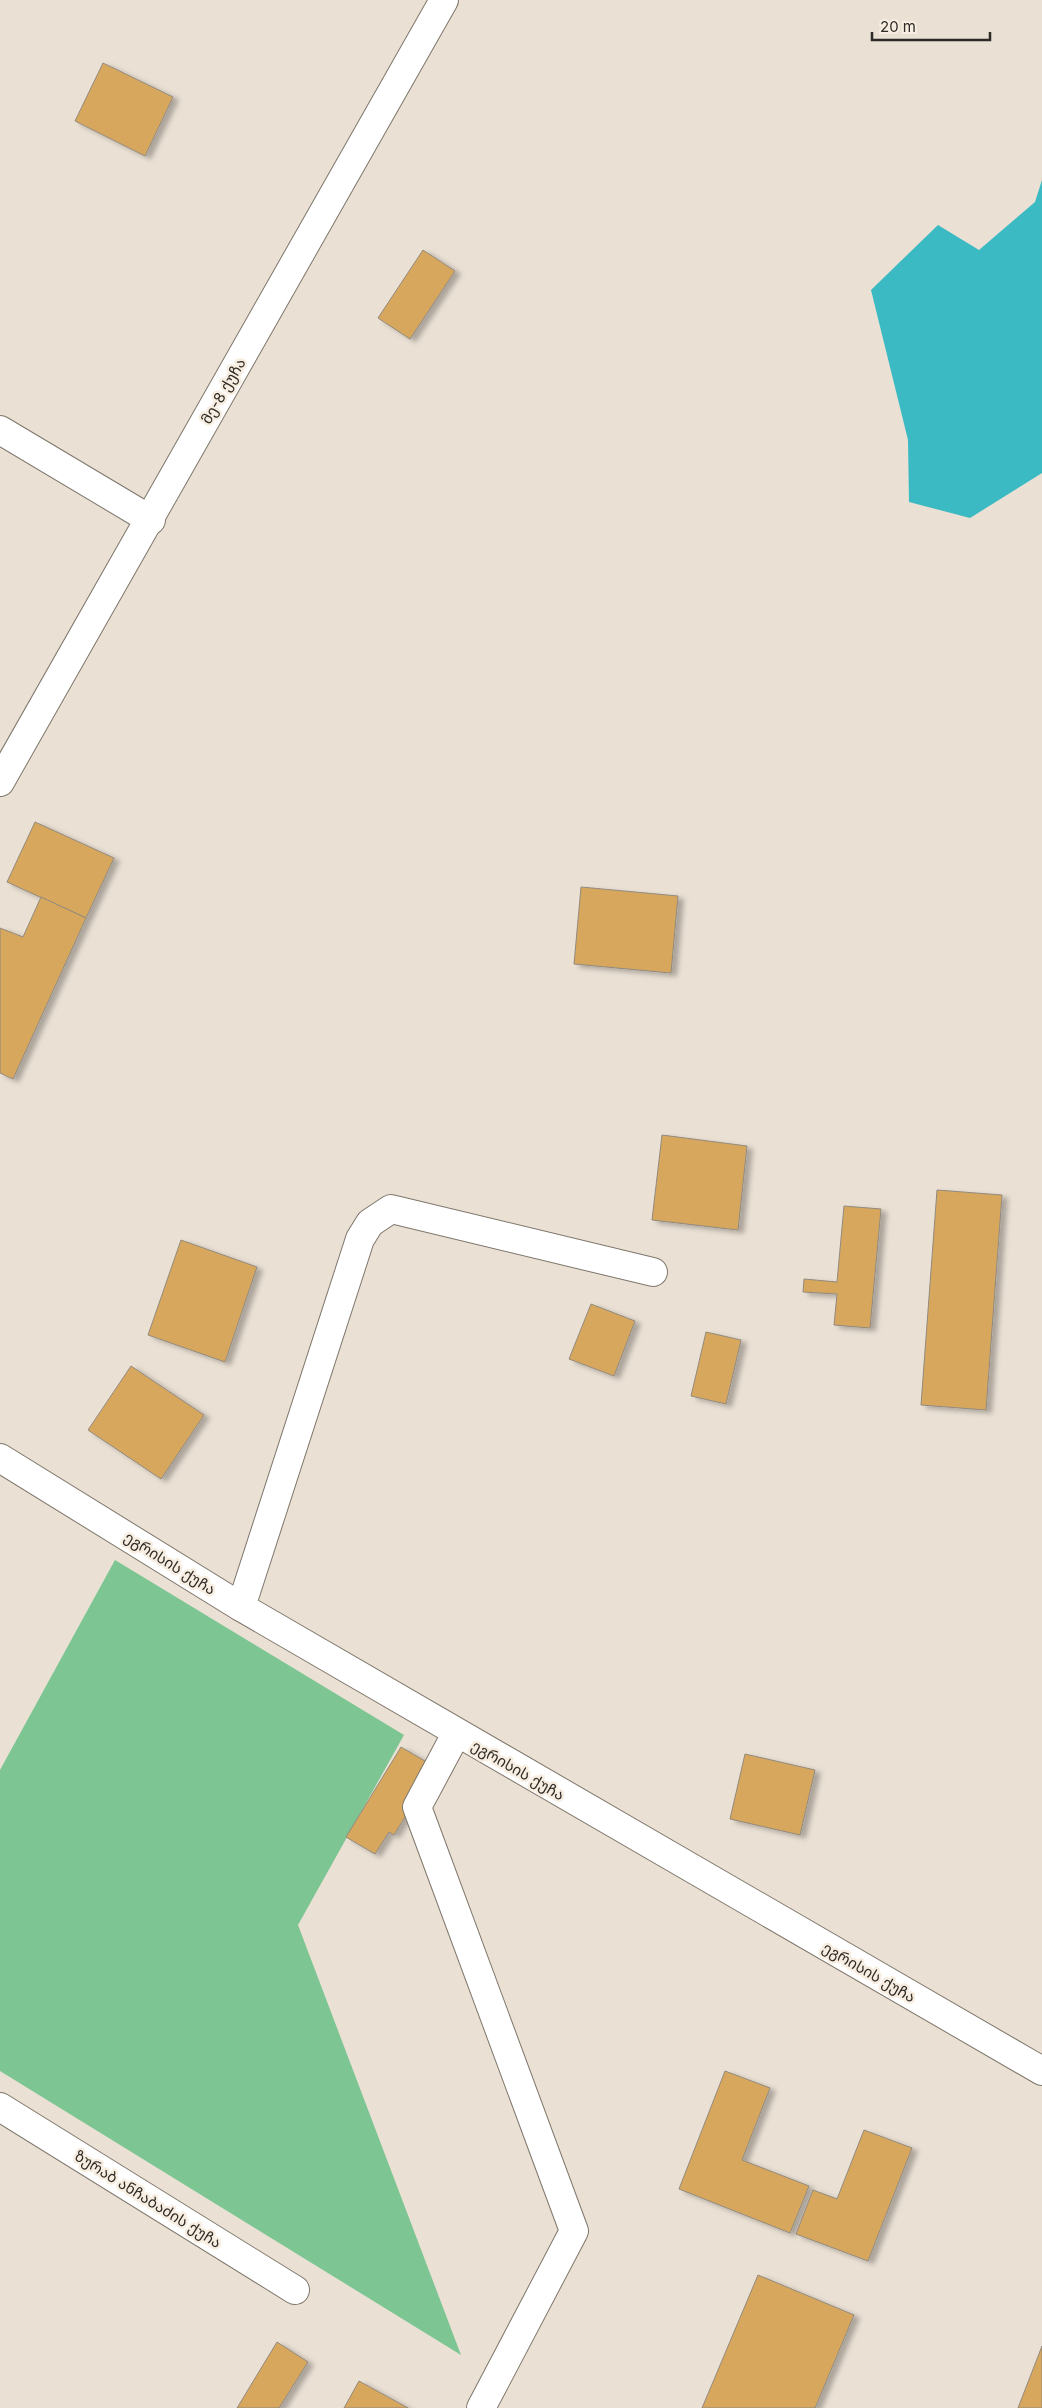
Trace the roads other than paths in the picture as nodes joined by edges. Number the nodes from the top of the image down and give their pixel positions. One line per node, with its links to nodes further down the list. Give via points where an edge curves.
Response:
1 (444, 0): 3 (street, მე-8 ქუჩა)
2 (0, 430): 3 (street)
3 (150, 520): 4 (street, მე-8 ქუჩა)
4 (0, 782)
5 (653, 1272): 7 (street, via 391,1209 370,1222 360,1239)
6 (0, 1458): 7 (street, ეგრისის ქუჩა)
7 (240, 1607): 8 (street, ეგრისის ქუჩა)
8 (456, 1734): 9 (street, ეგრისის ქუჩა); 12 (street, via 417,1807 574,2232)
9 (1042, 2071)
10 (0, 2107): 11 (street, ზურაბ ანჩაბაძის ქუჩა)
11 (295, 2290)
12 (481, 2408)

